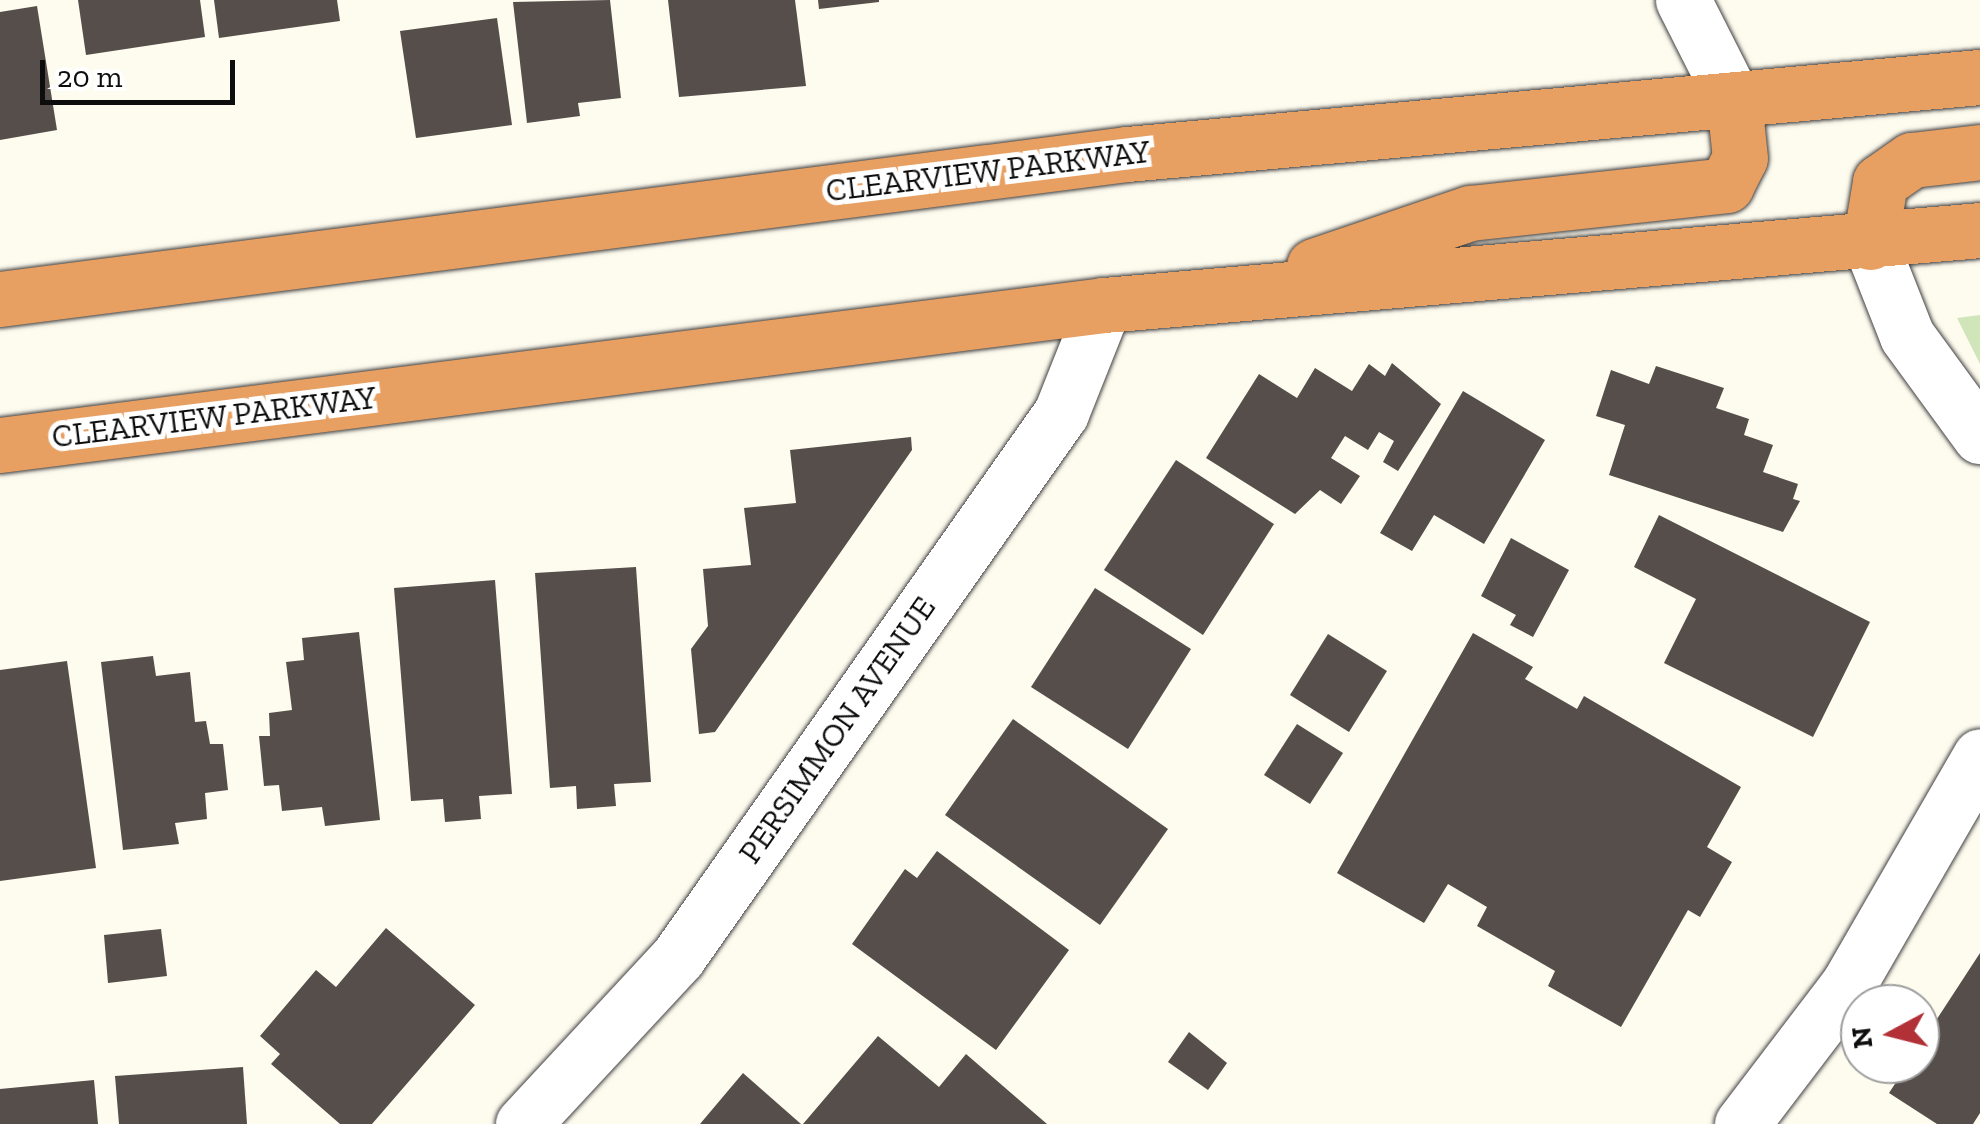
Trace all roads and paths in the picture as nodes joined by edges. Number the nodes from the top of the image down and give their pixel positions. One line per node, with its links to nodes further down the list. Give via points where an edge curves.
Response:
1 (1683, 0): 3 (street)
2 (1980, 77): 3 (highway, CLEARVIEW PARKWAY)
3 (1734, 101): 7 (highway, via 1740,158 1726,185 1470,213); 8 (highway, CLEARVIEW PARKWAY, via 1127,154)
4 (1980, 152): 6 (highway, via 1912,160 1880,182)
5 (1980, 230): 6 (highway, CLEARVIEW PARKWAY)
6 (1870, 242): 7 (highway, CLEARVIEW PARKWAY); 10 (street, via 1907,336)
7 (1230, 294): 9 (highway, CLEARVIEW PARKWAY)
8 (0, 299)
9 (1104, 304): 11 (highway, CLEARVIEW PARKWAY); 13 (street, PERSIMMON AVENUE, via 1060,412 712,910)
10 (1980, 436)
11 (0, 445)
12 (1980, 756): 14 (street, via 1848,984)
13 (523, 1124)
14 (1742, 1124)

